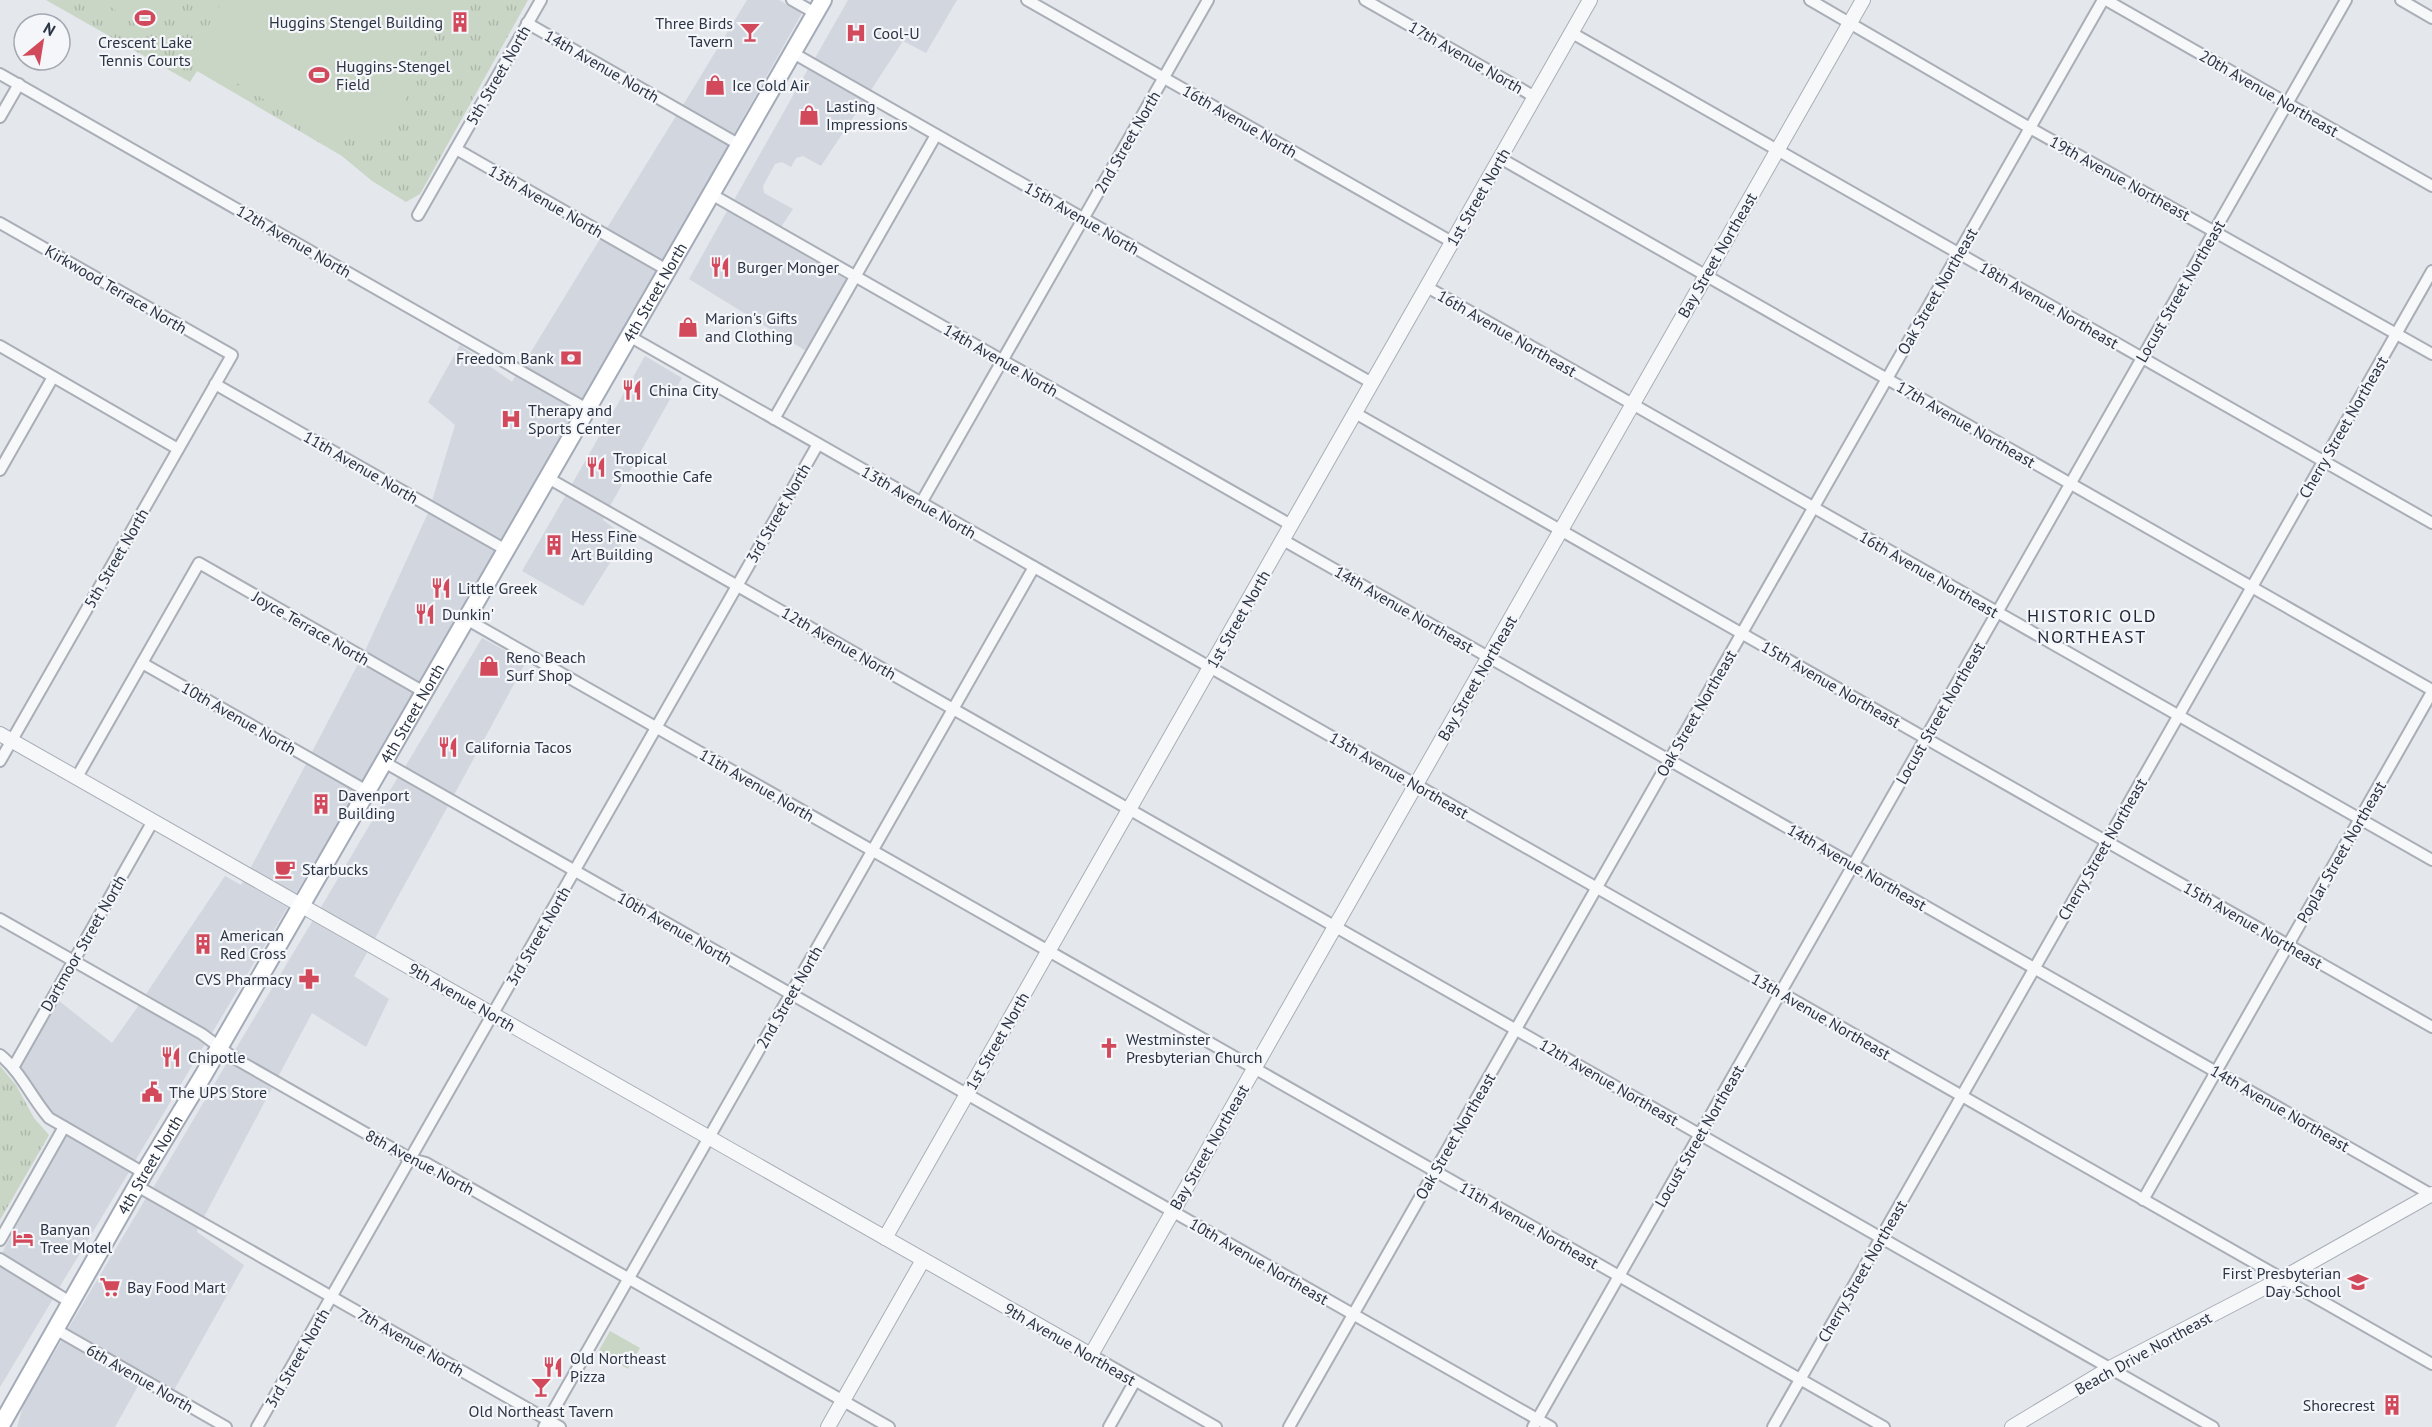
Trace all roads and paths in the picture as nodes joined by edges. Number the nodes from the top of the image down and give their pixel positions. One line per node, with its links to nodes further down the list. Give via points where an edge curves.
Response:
1 (541, 0): 14 (street, 5th Street North)
2 (792, 0): 12 (street)
3 (1028, 0): 19 (street, 16th Avenue North)
4 (1208, 0): 19 (street, 2nd Street North)
5 (1365, 0): 21 (street, 17th Avenue North)
6 (1590, 0): 16 (street, 1st Street North)
7 (1810, 0): 15 (street, 19th Avenue Northeast)
8 (1863, 0): 15 (street, Bay Street Northeast)
9 (2104, 0): 22 (street, 20th Avenue Northeast); 24 (street, Oak Street Northeast)
10 (2346, 0): 22 (street, Locust Street Northeast)
11 (2401, 0): 13 (street)
12 (819, 7): 17 (main road, 4th Street North)
13 (2432, 18)
14 (527, 23): 26 (street, 14th Avenue North); 27 (street, 5th Street North)
15 (1850, 23): 24 (street, 19th Avenue Northeast); 28 (street, Bay Street Northeast)
16 (1572, 33): 21 (street, 1st Street North); 28 (street, 18th Avenue Northeast)
17 (793, 53): 25 (street, 15th Avenue North); 26 (main road, 4th Street North)
18 (0, 74): 20 (street, 12th Avenue North)
19 (1164, 78): 33 (street, 2nd Street North); 36 (street, 16th Avenue North)
20 (19, 84): 23 (street); 55 (street, 12th Avenue North)
21 (1535, 97): 29 (street, 1st Street North)
22 (2287, 104): 30 (street, 20th Avenue Northeast); 35 (street, Locust Street Northeast)
23 (0, 117)
24 (2030, 128): 35 (street, 19th Avenue Northeast); 37 (street, Oak Street Northeast)
25 (936, 135): 33 (street, 15th Avenue North); 41 (street)
26 (740, 145): 31 (main road, 4th Street North)
27 (456, 149): 32 (street, 5th Street North); 38 (street, 13th Avenue North)
28 (1778, 150): 37 (street, 18th Avenue Northeast); 40 (street, Bay Street Northeast)
29 (1500, 158): 36 (street, 1st Street North); 40 (street, 17th Avenue Northeast)
30 (2432, 186)
31 (711, 194): 38 (main road, 4th Street North); 41 (street, 14th Avenue North)
32 (418, 215)
33 (1083, 219): 49 (street, 2nd Street North); 52 (street, 15th Avenue North)
34 (0, 223): 47 (street, Kirkwood Terrace North)
35 (2215, 231): 43 (street, 19th Avenue Northeast); 48 (street, Locust Street Northeast)
36 (1452, 242): 42 (street, 1st Street North)
37 (1958, 253): 48 (street, 18th Avenue Northeast); 51 (street, Oak Street Northeast)
38 (667, 270): 44 (main road, 4th Street North)
39 (2432, 271): 43 (street, Cherry Street Northeast)
40 (1706, 276): 51 (street, 17th Avenue Northeast); 54 (street, Bay Street Northeast)
41 (855, 277): 49 (street, 14th Avenue North); 57 (street)
42 (1427, 287): 52 (street, 1st Street North); 54 (street, 16th Avenue Northeast)
43 (2396, 333): 46 (street, 19th Avenue Northeast); 60 (street, Cherry Street Northeast)
44 (629, 336): 55 (main road, 4th Street North); 57 (street, 13th Avenue North)
45 (0, 346): 50 (street)
46 (2432, 354)
47 (232, 355): 53 (street, 5th Street North)
48 (2142, 358): 60 (street, 18th Avenue Northeast); 63 (street, Locust Street Northeast)
49 (1003, 361): 64 (street, 2nd Street North); 67 (street, 14th Avenue North)
50 (53, 377): 59 (street); 61 (street)
51 (1887, 379): 63 (street, 17th Avenue Northeast); 65 (street, Oak Street Northeast)
52 (1372, 383): 56 (street, 1st Street North)
53 (215, 384): 59 (street, 5th Street North); 70 (street, 11th Avenue North)
54 (1633, 404): 65 (street, 16th Avenue Northeast); 68 (street, Bay Street Northeast)
55 (587, 409): 62 (main road, 4th Street North)
56 (1355, 413): 67 (street, 1st Street North); 68 (street, 15th Avenue Northeast)
57 (774, 419): 58 (street, 13th Avenue North)
58 (818, 444): 64 (street, 13th Avenue North); 72 (street, 3rd Street North)
59 (178, 449): 85 (street, 5th Street North)
60 (2323, 461): 66 (street, 18th Avenue Northeast); 73 (street, Cherry Street Northeast)
61 (0, 470)
62 (548, 478): 70 (main road, 4th Street North); 72 (street, 12th Avenue North)
63 (2071, 484): 73 (street, 17th Avenue Northeast); 74 (street, Locust Street Northeast)
64 (921, 503): 71 (street, 13th Avenue North)
65 (1813, 508): 74 (street, 16th Avenue Northeast); 76 (street, Oak Street Northeast)
66 (2432, 523)
67 (1291, 525): 69 (street, 1st Street North)
68 (1561, 530): 76 (street, 15th Avenue Northeast); 77 (street, Bay Street Northeast)
69 (1283, 540): 77 (street, 14th Avenue Northeast); 79 (street, 1st Street North)
70 (506, 550): 75 (main road, 4th Street North)
71 (1034, 567): 79 (street, 13th Avenue North); 82 (street, 2nd Street North)
72 (737, 585): 82 (street, 12th Avenue North); 84 (street, 3rd Street North)
73 (2252, 587): 80 (street, 17th Avenue Northeast); 83 (street, Cherry Street Northeast)
74 (1997, 613): 83 (street, 16th Avenue Northeast); 86 (street, Locust Street Northeast)
75 (466, 619): 81 (main road, 4th Street North); 84 (street, 11th Avenue North)
76 (1742, 633): 86 (street, 15th Avenue Northeast); 87 (street, Oak Street Northeast)
77 (1489, 657): 87 (street, 14th Avenue Northeast); 91 (street, Bay Street Northeast)
78 (142, 663): 81 (street, Joyce Terrace North, via 199,563); 90 (street); 92 (street, 10th Avenue North)
79 (1210, 668): 91 (street, 13th Avenue Northeast); 93 (street, 1st Street North)
80 (2432, 691): 94 (street, Poplar Street Northeast)
81 (424, 692): 89 (main road, 4th Street North)
82 (954, 709): 93 (street, 12th Avenue North); 97 (street, 2nd Street North)
83 (2178, 716): 94 (street, 16th Avenue Northeast); 96 (street, Cherry Street Northeast)
84 (657, 727): 97 (street, 11th Avenue North); 100 (street, 3rd Street North)
85 (6, 737): 88 (street, 5th Street North); 90 (street, 9th Avenue North)
86 (1926, 738): 96 (street, 15th Avenue Northeast); 99 (street, Locust Street Northeast)
87 (1669, 760): 99 (street, 14th Avenue Northeast); 101 (street, Oak Street Northeast)
88 (0, 761)
89 (384, 762): 92 (main road, 4th Street North); 100 (street, 10th Avenue North)
90 (77, 777): 95 (street, 9th Avenue North)
91 (1416, 785): 101 (street, 13th Avenue Northeast); 104 (street, Bay Street Northeast)
92 (367, 791): 102 (main road, 4th Street North)
93 (1129, 809): 104 (street, 12th Avenue Northeast); 106 (street, 1st Street North)
94 (2360, 819): 98 (street, 16th Avenue Northeast); 105 (street, Poplar Street Northeast)
95 (153, 821): 102 (street, 9th Avenue North); 107 (street, Dartmoor Street North)
96 (2107, 841): 105 (street, 15th Avenue Northeast); 108 (street, Cherry Street Northeast)
97 (873, 851): 106 (street, 11th Avenue North); 110 (street, 2nd Street North)
98 (2432, 860)
99 (1853, 865): 108 (street, 14th Avenue Northeast); 109 (street, Locust Street Northeast)
100 (575, 871): 110 (street, 10th Avenue North); 111 (street, 3rd Street North)
101 (1596, 888): 109 (street, 13th Avenue Northeast); 113 (street, Oak Street Northeast)
102 (301, 905): 111 (street, 9th Avenue North); 114 (main road, 4th Street North)
103 (0, 919): 107 (street, 8th Avenue North)
104 (1335, 926): 113 (street, 12th Avenue Northeast); 117 (street, Bay Street Northeast)
105 (2288, 945): 112 (street, 15th Avenue Northeast); 118 (street, Poplar Street Northeast)
106 (1048, 951): 117 (street, 11th Avenue Northeast); 119 (street, 1st Street North)
107 (74, 960): 114 (street, 8th Avenue North); 116 (street, Dartmoor Street North)
108 (2034, 968): 118 (street, 14th Avenue Northeast); 120 (street, Cherry Street Northeast)
109 (1780, 993): 120 (street, 13th Avenue Northeast); 122 (street, Locust Street Northeast)
110 (791, 994): 119 (street, 10th Avenue North); 123 (street, 2nd Street North)
111 (493, 1015): 123 (street, 9th Avenue North); 124 (street, 3rd Street North)
112 (2432, 1027)
113 (1516, 1029): 122 (street, 12th Avenue Northeast); 125 (street, Oak Street Northeast)
114 (220, 1046): 124 (street, 8th Avenue North, via 234,1058); 126 (main road, 4th Street North)
115 (0, 1055): 116 (street, 7th Avenue North)
116 (14, 1066): 121 (street, 7th Avenue North, via 37,1104)
117 (1254, 1068): 125 (street, 11th Avenue Northeast); 129 (street, Bay Street Northeast)
118 (2216, 1072): 127 (street, 14th Avenue Northeast); 128 (street, Poplar Street Northeast)
119 (967, 1094): 129 (street, 10th Avenue Northeast); 131 (street, 1st Street North)
120 (1961, 1096): 128 (street, 13th Avenue Northeast); 130 (street, Cherry Street Northeast)
121 (64, 1127): 126 (street, 7th Avenue North); 132 (street)
122 (1700, 1134): 130 (street, 12th Avenue Northeast); 135 (street, Locust Street Northeast)
123 (709, 1138): 131 (street, 9th Avenue North); 137 (street, 2nd Street North)
124 (411, 1158): 137 (street, 8th Avenue North); 138 (street, 3rd Street North)
125 (1435, 1171): 135 (street, 11th Avenue Northeast); 140 (street, Oak Street Northeast)
126 (140, 1180): 138 (street, 7th Avenue North); 139 (main road, 4th Street North)
127 (2432, 1194): 136 (street, Beach Drive Northeast)
128 (2143, 1200): 136 (street, 13th Avenue Northeast)
129 (1173, 1211): 140 (street, 10th Avenue Northeast); 142 (street, Bay Street Northeast)
130 (1881, 1237): 144 (street, 12th Avenue Northeast); 145 (street, Cherry Street Northeast)
131 (885, 1238): 134 (street, 9th Avenue North)
132 (0, 1240)
133 (0, 1260): 139 (street)
134 (923, 1260): 142 (street, 9th Avenue Northeast); 147 (street)
135 (1619, 1276): 145 (street, 11th Avenue Northeast); 149 (street, Locust Street Northeast)
136 (2281, 1278): 143 (street, 13th Avenue Northeast); 144 (street, Beach Drive Northeast)
137 (629, 1279): 147 (street, 8th Avenue North); 150 (street, 2nd Street North)
138 (332, 1297): 150 (street, 7th Avenue North); 154 (street, 3rd Street North)
139 (70, 1302): 141 (main road, 4th Street North)
140 (1353, 1315): 149 (street, 10th Avenue Northeast); 160 (street, Oak Street Northeast)
141 (55, 1329): 148 (main road, 4th Street North); 153 (street, 6th Avenue North)
142 (1091, 1355): 146 (street, 9th Avenue Northeast)
143 (2432, 1364)
144 (2110, 1368): 164 (street, Beach Drive Northeast); 165 (street, 12th Avenue Northeast)
145 (1800, 1379): 162 (street, Cherry Street Northeast); 163 (street, 11th Avenue Northeast)
146 (1135, 1381): 158 (street); 159 (street, 9th Avenue Northeast)
147 (843, 1401): 156 (street); 157 (street, 8th Avenue North)
148 (10, 1410): 151 (main road, 4th Street North); 152 (main road)
149 (1535, 1423): 161 (street, 10th Avenue Northeast)
150 (546, 1424): 155 (street, 7th Avenue North)
151 (0, 1427)
152 (6, 1427)
153 (226, 1427)
154 (258, 1427)
155 (560, 1427)
156 (828, 1427)
157 (889, 1427)
158 (1109, 1427)
159 (1216, 1427)
160 (1289, 1427)
161 (1551, 1427)
162 (1773, 1427)
163 (1884, 1427)
164 (2012, 1427)
165 (2213, 1427)

